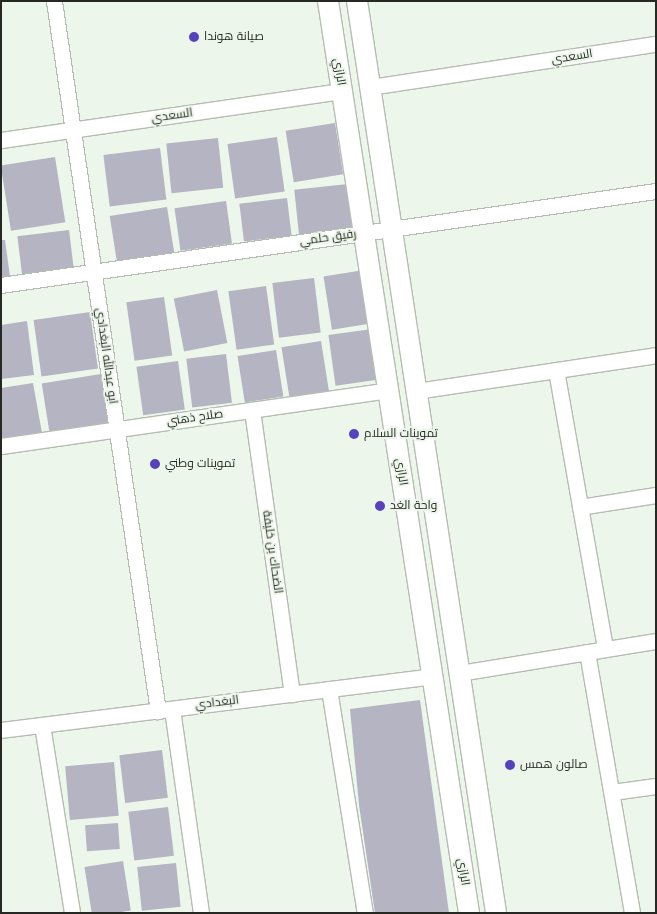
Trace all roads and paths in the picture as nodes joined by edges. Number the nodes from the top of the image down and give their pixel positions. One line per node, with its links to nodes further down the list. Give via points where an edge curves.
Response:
1 (54, 1): 7 (street, ابو عبدالله البغدادي)
2 (358, 8): 3 (street); 5 (street)
3 (330, 11): 6 (street, الرازي)
4 (656, 44): 5 (street, السعدي)
5 (370, 87): 10 (street)
6 (342, 91): 7 (street, السعدي); 11 (street, الرازي)
7 (72, 130): 8 (street, السعدي); 12 (street, ابو عبدالله البغدادي)
8 (1, 140)
9 (656, 191): 10 (street, رفيق حلمي)
10 (392, 229): 11 (street, رفيق حلمي); 17 (street)
11 (364, 233): 12 (street, رفيق حلمي); 16 (street, الرازي)
12 (93, 272): 13 (street, رفيق حلمي); 19 (street, ابو عبدالله البغدادي)
13 (1, 285)
14 (656, 355): 15 (street)
15 (556, 370): 17 (street); 22 (street)
16 (388, 390): 18 (street, صلاح ذهني); 27 (street, الرازي)
17 (416, 391): 26 (street)
18 (252, 410): 19 (street, صلاح ذهني); 29 (street, الضحاك بن خليفة)
19 (116, 430): 20 (street, صلاح ذهني); 30 (street, ابو عبدالله البغدادي)
20 (1, 446)
21 (656, 495): 22 (street)
22 (580, 507): 24 (street)
23 (656, 642): 24 (street)
24 (605, 649): 25 (street)
25 (587, 652): 26 (street); 34 (street)
26 (460, 673): 39 (street)
27 (433, 676): 28 (street, البغدادي); 38 (street, الرازي)
28 (328, 689): 29 (street, البغدادي); 37 (street)
29 (292, 694): 30 (street, البغدادي)
30 (165, 710): 31 (street, البغدادي); 36 (street, ابو عبدالله البغدادي)
31 (42, 725): 32 (street, البغدادي); 35 (street)
32 (1, 730)
33 (656, 786): 34 (street)
34 (612, 792): 40 (street)
35 (72, 913)
36 (201, 913)
37 (365, 913)
38 (469, 913)
39 (496, 913)
40 (632, 913)

